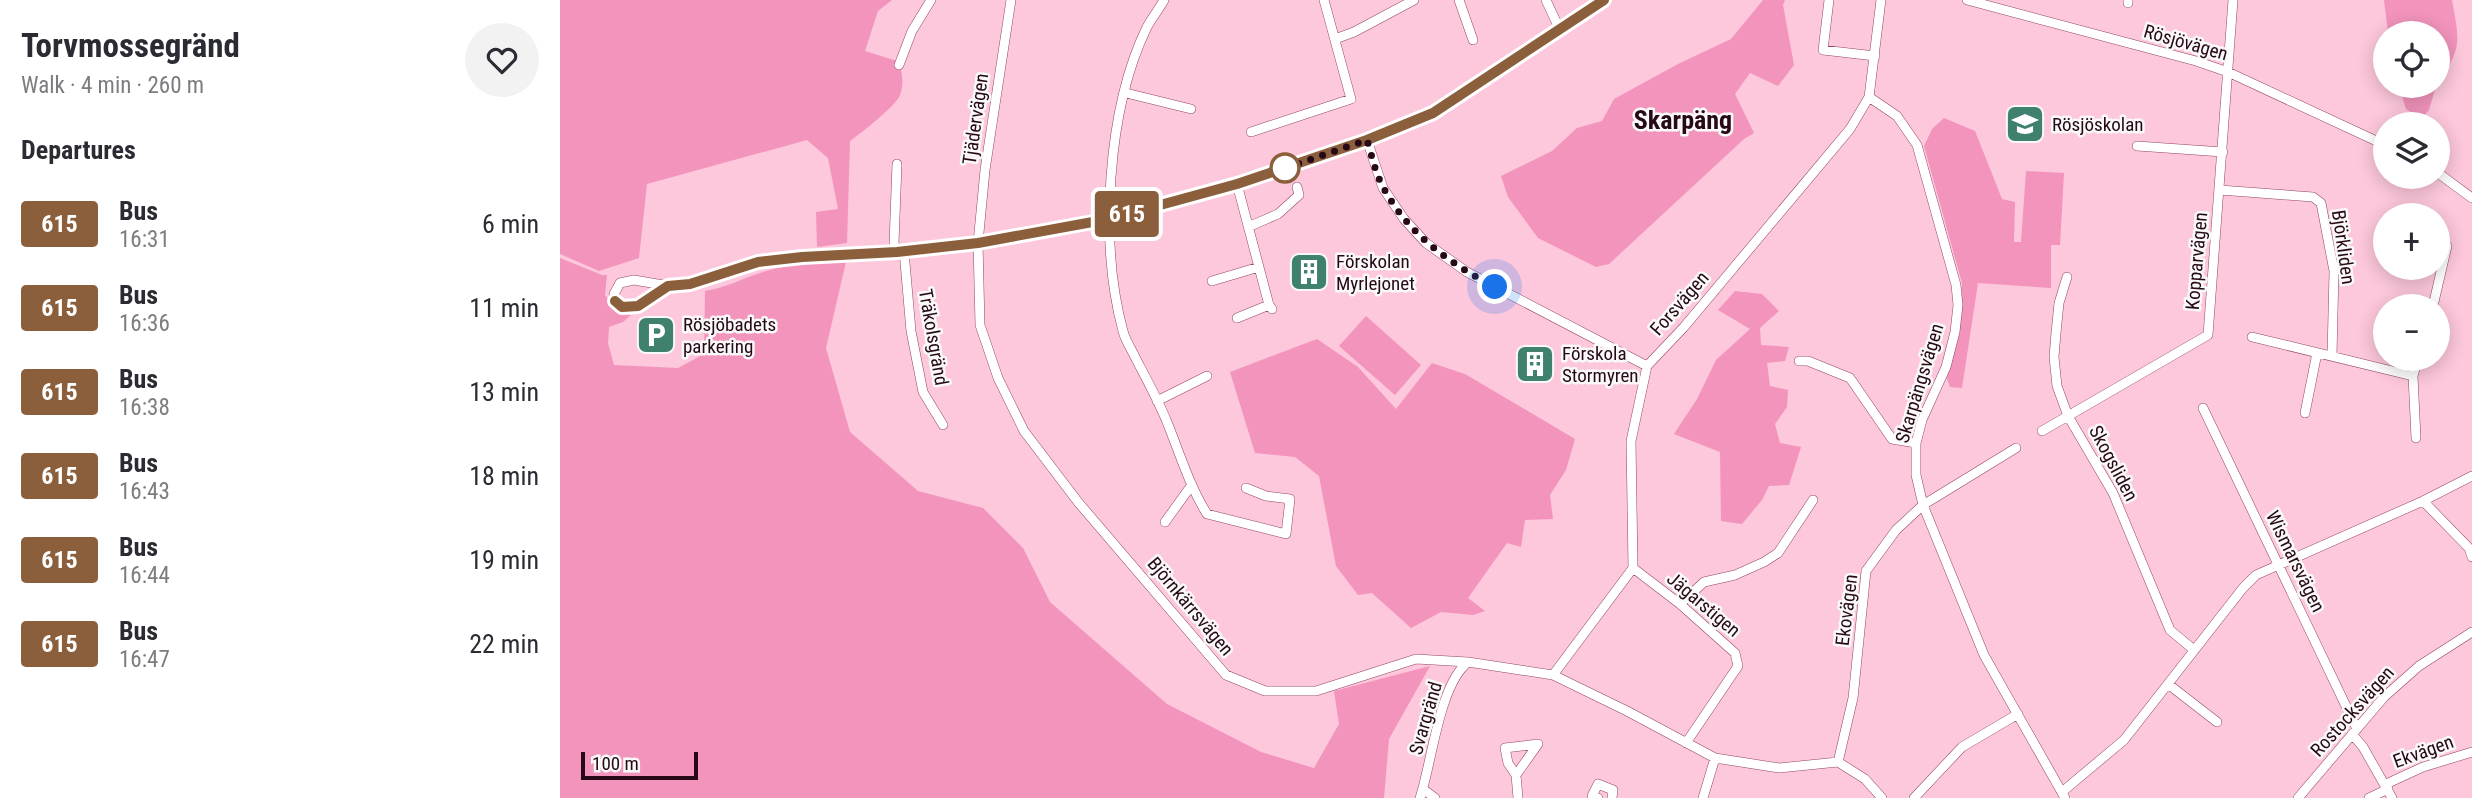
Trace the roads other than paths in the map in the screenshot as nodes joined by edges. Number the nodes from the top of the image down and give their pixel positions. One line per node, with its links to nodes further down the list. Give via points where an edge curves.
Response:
1 (931, 0): 17 (street, via 912,31)
2 (1011, 0): 35 (street, Tjädervägen)
3 (1164, 0): 19 (street, via 1147,27)
4 (1324, 0): 14 (street)
5 (1415, 0): 14 (street)
6 (1460, 0): 15 (street)
7 (1546, 0): 13 (street)
8 (1604, 0): 13 (street)
9 (1829, 0): 16 (street, via 1823,50)
10 (1881, 0): 16 (street, Forsvägen)
11 (1967, 0): 18 (street, Rösjövägen)
12 (2233, 0): 18 (street, Kopparvägen)
13 (1559, 28): 24 (street, via 1433,113)
14 (1335, 39): 22 (street, via 1351,99)
15 (1473, 40)
16 (1875, 56): 20 (street, Forsvägen)
17 (900, 65)
18 (2228, 72): 23 (street, Rösjövägen); 26 (street, Kopparvägen)
19 (1126, 93): 21 (street); 33 (street, via 1113,160)
20 (1869, 97): 46 (street, Forsvägen, via 1850,129); 57 (street, Skarpängsvägen, via 1897,116 1917,145 1956,285 1955,332)
21 (1191, 108)
22 (1251, 132)
23 (2373, 139)
24 (1367, 140): 29 (street); 46 (street, via 1383,188 1426,243 1467,272)
25 (2137, 146): 26 (street)
26 (2223, 152): 31 (street, Kopparvägen)
27 (897, 164): 36 (street, via 894,243)
28 (2450, 180): 32 (street)
29 (1237, 184): 33 (street); 34 (street)
30 (1297, 187): 34 (street, via 1299,195 1278,214)
31 (2220, 190): 44 (street, Björkliden, via 2313,197 2321,203 2334,271); 53 (street, Kopparvägen, via 2207,335)
32 (2470, 192)
33 (1109, 219): 35 (street); 50 (street, via 1123,333)
34 (1248, 227): 37 (street)
35 (978, 243): 36 (street); 72 (street, Björnkärrsvägen, via 980,325 1024,431 1078,502 1226,675 1265,691 1316,691 1416,659)
36 (900, 252): 40 (street, via 758,262 690,284); 54 (street, Träkolsgränd, via 923,392)
37 (1259, 267): 39 (street); 41 (street, via 1270,307)
38 (2067, 277): 53 (street, Skogsliden, via 2059,303 2054,356 2057,386)
39 (1212, 281)
40 (668, 286): 40 (street, via 621,283 615,301 622,307 638,306)
41 (1237, 318)
42 (2252, 337): 43 (street)
43 (2316, 353): 44 (street); 52 (street)
44 (2332, 356): 49 (street)
45 (1799, 361): 57 (street, via 1850,378 1892,439)
46 (1647, 366): 68 (street, via 1630,441)
47 (2414, 371): 49 (street)
48 (1207, 376): 50 (street)
49 (2413, 376): 56 (street)
50 (1157, 401): 60 (street)
51 (2203, 408): 67 (street, Wismarsvägen)
52 (2305, 412)
53 (2068, 416): 55 (street, Kopparvägen); 71 (street, Skogsliden, via 2113,494 2170,630)
54 (943, 425)
55 (2042, 431)
56 (2416, 438)
57 (1916, 443): 64 (street, Skarpängsvägen, via 1916,475)
58 (2015, 448): 64 (street, Ekovägen)
59 (2472, 476): 63 (street)
60 (1191, 486): 61 (street, via 1207,514 1286,534 1290,499); 65 (street)
61 (1247, 488)
62 (1813, 500): 69 (street, via 1778,553 1735,575 1704,582)
63 (2423, 501): 66 (street, via 2469,548); 67 (street)
64 (1923, 505): 75 (street, Skarpängsvägen, via 1984,655); 81 (street, Ekovägen, via 1896,530 1866,571 1853,698)
65 (1165, 522)
66 (2472, 557)
67 (2278, 564): 71 (street, via 2243,588); 77 (street, Wismarsvägen)
68 (1633, 568): 69 (street, Jägarstigen); 73 (street)
69 (1680, 604): 78 (street, Jägarstigen, via 1735,653 1738,666)
70 (2472, 632): 77 (street, Rostocksvägen, via 2419,666 2384,697)
71 (2193, 650): 74 (street)
72 (1468, 662): 73 (street, Björnkärrsvägen); 84 (street, Svargränd, via 1449,691)
73 (1553, 675): 78 (street, Björnkärrsvägen)
74 (2168, 684): 76 (street); 85 (street, via 2124,740)
75 (2018, 714): 85 (street, Skarpängsvägen); 92 (street, via 1962,747)
76 (2217, 722)
77 (2355, 732): 83 (street, Wismarsvägen); 93 (street, Rostocksvägen)
78 (1686, 743): 80 (street, Björnkärrsvägen)
79 (2472, 752): 83 (street, Ekvägen, via 2423,767)
80 (1715, 758): 81 (street, Björnkärrsvägen, via 1779,768); 90 (street)
81 (1838, 762): 91 (street, via 1865,779)
82 (1516, 775): 87 (street)
83 (2388, 790): 94 (street, Ekvägen)
84 (1422, 794): 86 (street, Svargränd)
85 (2063, 795)
86 (1435, 798)
87 (1518, 798)
88 (1598, 798): 89 (street, via 1592,796 1598,784 1613,790)
89 (1612, 798)
90 (1703, 798)
91 (1882, 798)
92 (1914, 798)
93 (2298, 798)
94 (2369, 798)

